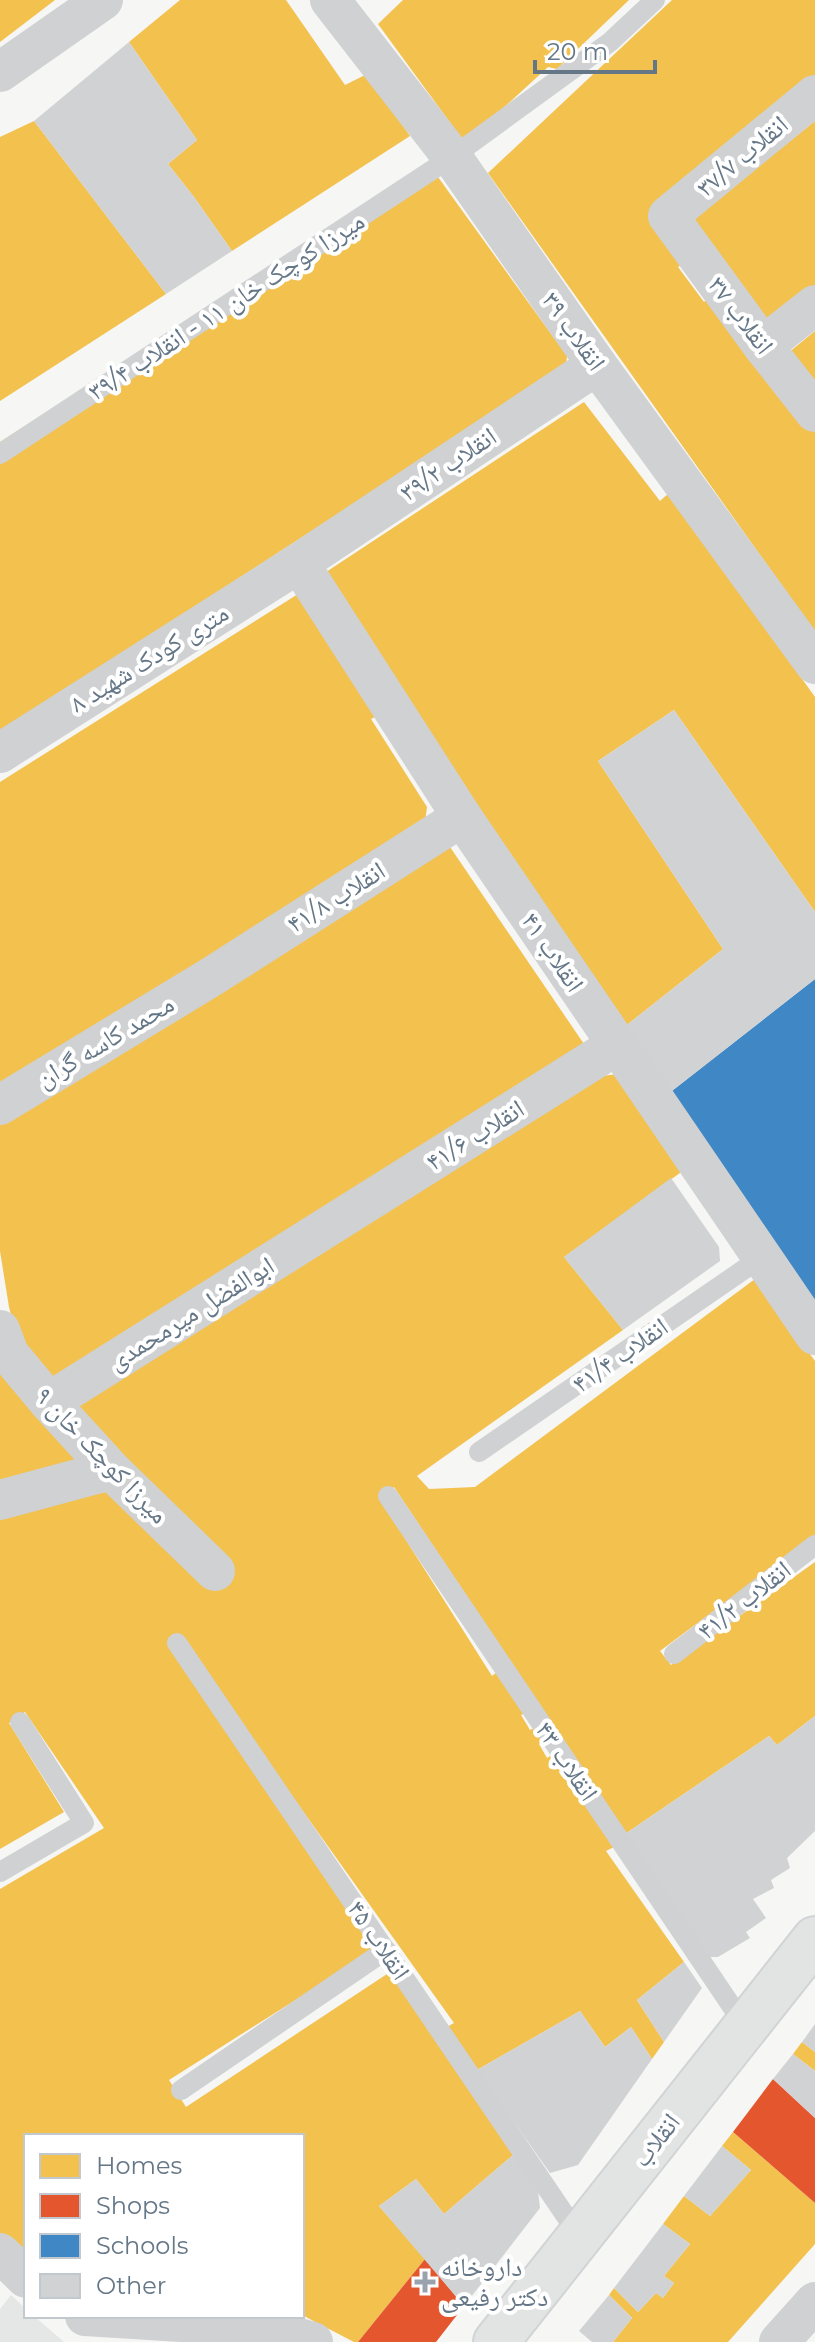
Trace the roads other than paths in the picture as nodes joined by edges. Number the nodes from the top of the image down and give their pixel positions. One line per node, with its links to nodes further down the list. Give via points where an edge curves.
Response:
1 (103, 0): 4 (street)
2 (330, 0): 6 (street, انقلاب ۳۹)
3 (655, 0): 6 (lane, میرزا کوچک خان ۱۱ - انقلاب ۳۹/۴, via 610,42)
4 (0, 72)
5 (815, 95): 7 (street, انقلاب ۳۷/۷)
6 (452, 157): 10 (street, انقلاب ۳۹); 12 (lane, میرزا کوچک خان ۱۱ - انقلاب ۳۹/۴)
7 (668, 216): 9 (street, انقلاب ۳۷)
8 (815, 305): 9 (street)
9 (763, 346): 11 (street, انقلاب ۳۷)
10 (597, 365): 13 (street, انقلاب ۳۹/۲); 14 (street, انقلاب ۳۹)
11 (815, 412)
12 (0, 454)
13 (299, 563): 15 (street, ۸ متری کودک شهید); 16 (street, انقلاب ۴۱)
14 (815, 664)
15 (0, 753)
16 (462, 817): 17 (street, انقلاب ۴۱/۸); 18 (street, انقلاب ۴۱)
17 (211, 977): 19 (street, محمد کاسه گران)
18 (617, 1045): 20 (street, انقلاب ۴۱/۶); 21 (street, انقلاب ۴۱)
19 (0, 1105)
20 (333, 1225): 24 (street, ابوالفضل میرمحمدی)
21 (762, 1257): 23 (street, انقلاب ۴۱); 25 (lane, انقلاب ۴۱/۴)
22 (0, 1330): 24 (street, میرزا کوچک خان ۹, via 9,1354)
23 (815, 1335)
24 (49, 1402): 26 (street, میرزا کوچک خان ۹)
25 (479, 1452)
26 (111, 1470): 28 (street); 30 (street, میرزا کوچک خان ۹)
27 (388, 1496): 37 (lane, انقلاب ۴۳)
28 (0, 1500)
29 (815, 1545): 32 (lane, انقلاب ۴۱/۲)
30 (215, 1571)
31 (177, 1643): 36 (lane, انقلاب ۴۵)
32 (674, 1654)
33 (20, 1722): 34 (lane, via 84,1823)
34 (0, 1872)
35 (815, 1939): 37 (main road, انقلاب)
36 (386, 1950): 38 (lane); 39 (lane, انقلاب ۴۵)
37 (745, 2026): 39 (main road, انقلاب)
38 (181, 2090)
39 (580, 2237): 45 (main road, انقلاب)
40 (0, 2253): 41 (street)
41 (24, 2276)
42 (815, 2302): 46 (street)
43 (117, 2318): 44 (street, via 261,2327)
44 (313, 2342)
45 (496, 2342)
46 (779, 2342)

